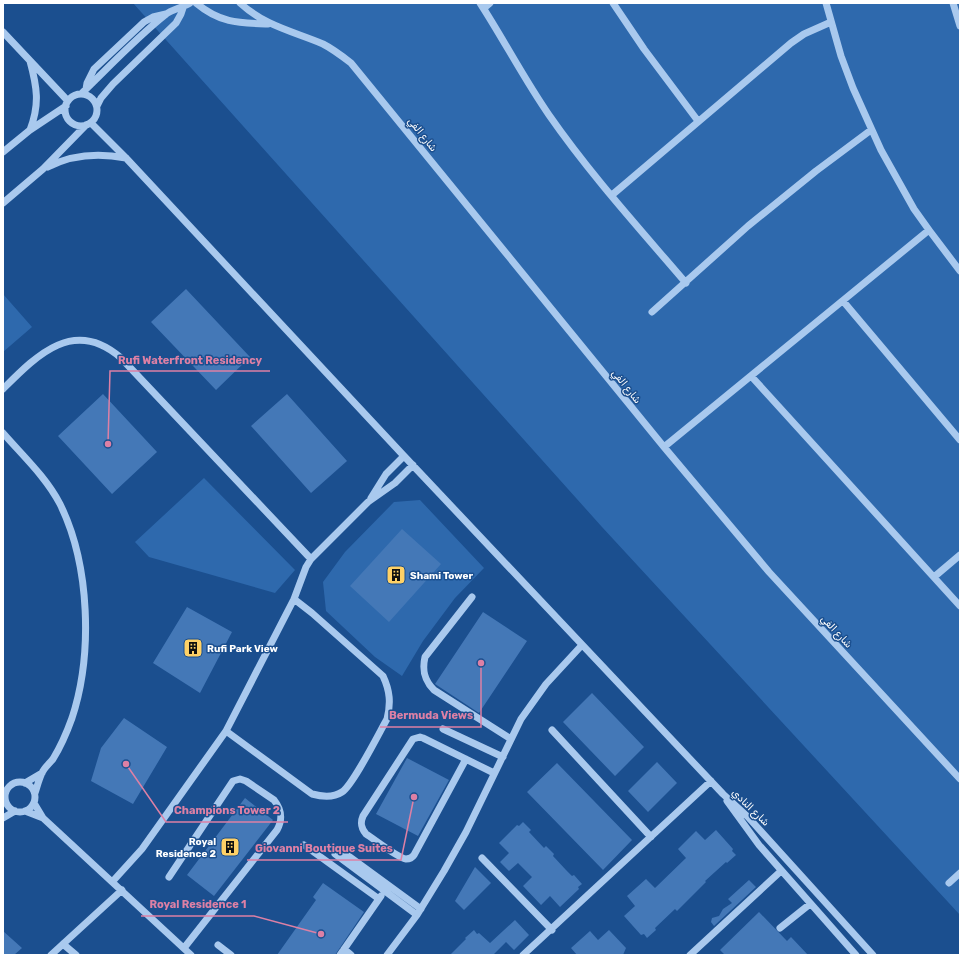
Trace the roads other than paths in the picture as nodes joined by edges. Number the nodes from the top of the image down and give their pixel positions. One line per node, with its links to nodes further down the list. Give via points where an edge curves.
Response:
1 (190, 3): 9 (street)
2 (196, 3): 11 (street, via 218,18 232,22)
3 (240, 3): 11 (street)
4 (490, 3): 8 (street)
5 (613, 3): 18 (street)
6 (826, 3): 10 (street)
7 (953, 3): 12 (street)
8 (482, 6): 25 (street, via 549,115)
9 (183, 8): 15 (street, via 166,14); 17 (street, via 176,22 113,84)
10 (831, 22): 18 (street, via 791,43); 21 (street, via 850,82)
11 (270, 24): 36 (street, شارع الفي, via 324,44 351,63)
12 (960, 26)
13 (3, 32): 14 (street)
14 (29, 59): 16 (street); 20 (street, via 37,95 37,107)
15 (84, 91): 16 (street, via 72,97); 17 (street, via 92,97)
16 (67, 104): 19 (street, via 66,112 70,122 75,125); 20 (street)
17 (97, 106): 19 (street, via 96,115)
18 (698, 122): 25 (street)
19 (88, 124): 23 (street); 24 (street)
20 (30, 130): 22 (street)
21 (871, 130): 27 (street); 29 (street, via 748,226)
22 (3, 152)
23 (126, 158): 24 (street, via 102,154 77,157); 37 (street)
24 (42, 169): 26 (street)
25 (612, 195): 29 (street)
26 (3, 203)
27 (929, 230): 28 (street); 30 (street)
28 (960, 270)
29 (686, 283): 31 (street)
30 (843, 301): 32 (street); 35 (street)
31 (652, 312)
32 (751, 376): 36 (street); 42 (street)
33 (3, 389): 41 (street, via 31,361 54,346 90,341 112,350)
34 (3, 433): 53 (street, via 47,484 59,503 75,547 84,601 85,629 80,683 72,716 67,732)
35 (960, 440)
36 (664, 447): 55 (street, شارع الفي, via 769,572)
37 (404, 456): 38 (street); 39 (street, via 386,474)
38 (413, 465): 39 (street, via 395,483); 46 (street)
39 (368, 502): 41 (street)
40 (960, 555): 42 (street)
41 (311, 559): 44 (street)
42 (934, 577): 45 (street)
43 (472, 597): 50 (street, via 426,657 423,671 434,690)
44 (294, 599): 49 (street); 49 (street, via 382,676 388,686 390,697 387,719 348,787 328,797 312,794)
45 (960, 606)
46 (582, 645): 50 (street, via 560,667 533,701); 56 (street)
47 (443, 729): 51 (street)
48 (552, 730): 67 (street)
49 (226, 731): 74 (street, via 142,849)
50 (511, 739): 51 (street)
51 (503, 757): 54 (street)
52 (466, 759): 52 (street, via 420,737 410,741 363,816 363,830 401,858 412,858); 54 (street)
53 (42, 773): 57 (street); 58 (street)
54 (494, 773): 80 (street, via 455,851)
55 (960, 779)
56 (711, 781): 59 (street); 67 (street)
57 (25, 783): 58 (street); 60 (street, via 12,785 6,793)
58 (35, 793): 61 (street)
59 (723, 794): 71 (street, شارع النادي, via 746,829); 96 (street, شارع النادي, via 748,817)
60 (7, 803): 62 (street); 64 (street)
61 (34, 803): 63 (street); 66 (street)
62 (15, 811): 63 (street); 65 (street)
63 (25, 811): 66 (street)
64 (3, 813)
65 (3, 818)
66 (43, 818): 74 (street)
67 (651, 837): 82 (street)
68 (304, 845): 78 (street)
69 (337, 852): 76 (street)
70 (482, 858): 82 (street)
71 (781, 871): 79 (street, شارع النادي); 94 (street)
72 (960, 872): 75 (street)
73 (169, 876): 85 (street, via 233,782 240,779 246,782 277,804 281,820 277,830)
74 (112, 882): 77 (street)
75 (949, 883)
76 (386, 888): 78 (street); 80 (street)
77 (122, 890): 83 (street); 85 (street)
78 (379, 899): 86 (street)
79 (810, 904): 81 (street); 95 (street, شارع النادي)
80 (419, 912): 92 (street)
81 (780, 928)
82 (552, 930): 93 (street)
83 (63, 944): 87 (street); 88 (street)
84 (218, 945): 90 (street)
85 (184, 948): 89 (street)
86 (342, 952): 91 (street)
87 (51, 955)
88 (76, 955)
89 (191, 955)
90 (231, 955)
91 (351, 955)
92 (387, 955)
93 (523, 955)
94 (690, 955)
95 (856, 955)
96 (873, 955)

